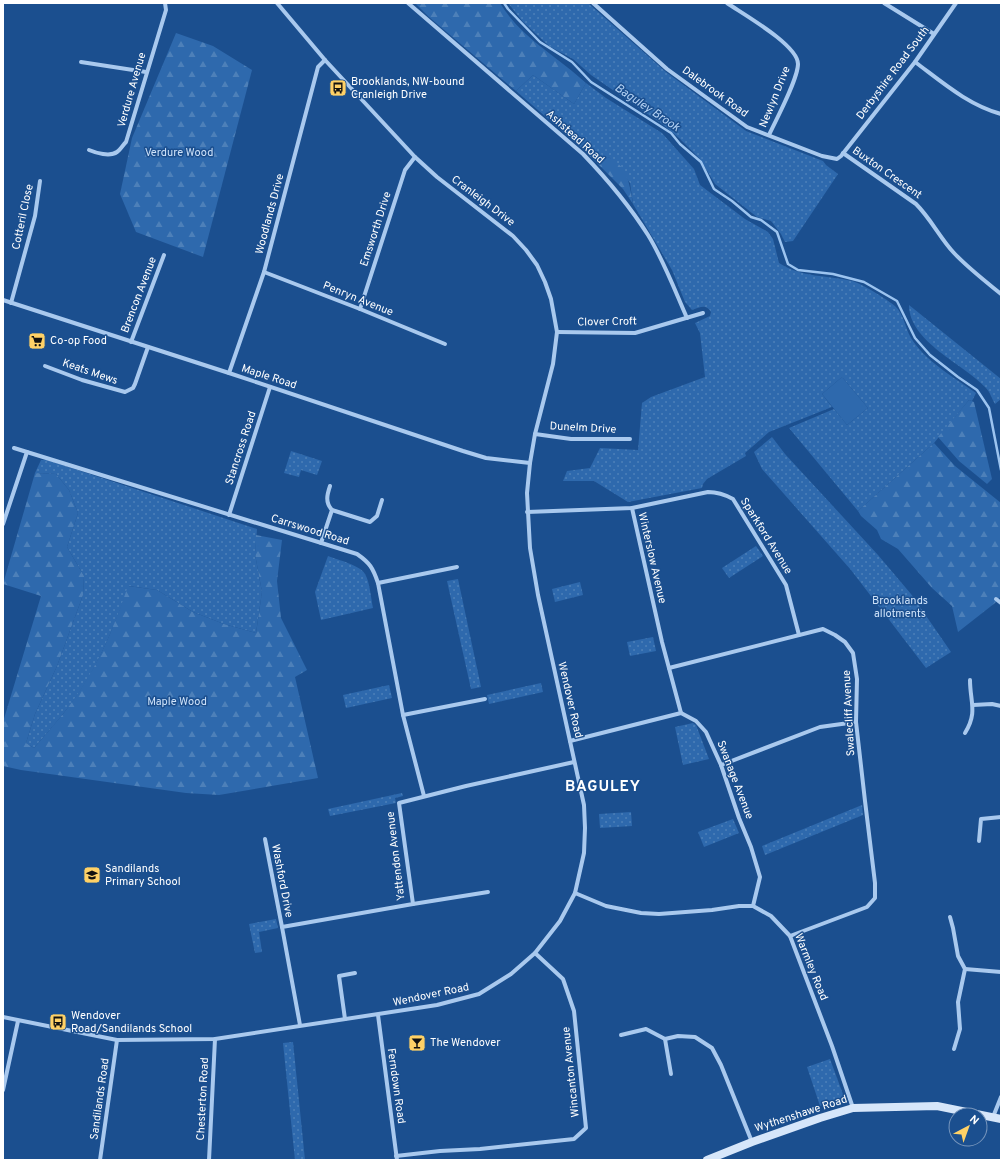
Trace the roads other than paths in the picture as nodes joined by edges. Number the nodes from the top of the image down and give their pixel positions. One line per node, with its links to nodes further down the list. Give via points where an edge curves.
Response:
1 (165, 3): 12 (street, Verdure Avenue, via 166,10)
2 (277, 3): 9 (street, Cranleigh Drive)
3 (408, 3): 26 (street, Ashstead Road, via 582,154 607,179 648,236)
4 (593, 3): 14 (street, Dalebrook Road, via 668,69 747,127)
5 (727, 3): 14 (street, Newlyn Drive, via 783,41 797,57 795,76)
6 (884, 3): 8 (street)
7 (956, 3): 8 (street, Derbyshire Road South)
8 (934, 34): 11 (street, Derbyshire Road South)
9 (325, 60): 17 (street, Cranleigh Drive); 20 (street, Woodlands Drive, via 318,68)
10 (81, 62): 12 (street)
11 (915, 62): 13 (street, via 964,98 979,107); 16 (street, Derbyshire Road South)
12 (146, 72): 15 (street, Verdure Avenue, via 126,142 117,152 108,154)
13 (1001, 114)
14 (769, 135): 16 (street, Dalebrook Road, via 822,156 837,159)
15 (89, 150)
16 (843, 153): 21 (street, Buxton Crescent, via 916,204 954,253)
17 (414, 158): 24 (street, Emsworth Drive, via 405,170); 27 (street, Cranleigh Drive, via 514,236 526,250 545,282)
18 (40, 181): 23 (street, Cotteril Close, via 35,216)
19 (164, 255): 28 (street, Brencon Avenue)
20 (264, 272): 24 (street, Penryn Avenue); 32 (street, Woodlands Drive)
21 (1001, 294)
22 (3, 300): 23 (street, Maple Road)
23 (11, 303): 28 (street, Maple Road)
24 (360, 309): 29 (street, Penryn Avenue)
25 (703, 313): 26 (street, Clover Croft)
26 (688, 318): 27 (street, Clover Croft, via 634,333)
27 (557, 332): 34 (street, Cranleigh Drive, via 553,364)
28 (131, 342): 30 (street, Maple Road)
29 (445, 344)
30 (148, 347): 31 (street, Keats Mews, via 133,388 125,392); 32 (street, Maple Road)
31 (45, 366)
32 (229, 373): 33 (street, Maple Road)
33 (270, 386): 38 (street, Maple Road, via 486,458); 44 (street, Stancross Road)
34 (535, 434): 35 (street, Dunelm Drive, via 571,439); 38 (street, Cranleigh Drive)
35 (630, 440)
36 (14, 448): 37 (street, Carrswood Road)
37 (27, 452): 44 (street, Carrswood Road); 45 (street)
38 (530, 463): 43 (street, Wendover Road)
39 (330, 486): 42 (street, via 327,501)
40 (382, 500): 42 (street, via 377,516 370,522)
41 (632, 508): 43 (street, Winterslow Avenue); 51 (street, Sparkford Avenue, via 708,492 725,494 733,499 786,585); 52 (street, Winterslow Avenue)
42 (332, 510): 46 (street)
43 (527, 512): 61 (street, Wendover Road, via 538,595)
44 (229, 515): 46 (street, Carrswood Road)
45 (3, 524)
46 (321, 543): 48 (street, Carrswood Road, via 357,554 367,560)
47 (457, 567): 48 (street)
48 (378, 583): 58 (street, Carrswood Road)
49 (996, 599): 50 (street)
50 (1001, 603)
51 (799, 635): 52 (street, Swalecliff Avenue); 59 (street, Swalecliff Avenue, via 822,629 845,642 853,654 857,679)
52 (669, 668): 57 (street, Winterslow Avenue)
53 (970, 680): 55 (street)
54 (485, 699): 58 (street)
55 (973, 704): 56 (street); 60 (street, via 971,720)
56 (1001, 706)
57 (681, 712): 61 (street); 63 (street, Swanage Avenue, via 696,721 706,732)
58 (403, 715): 64 (street, Carrswood Road)
59 (856, 722): 63 (street, via 820,726); 74 (street, Swalecliff Avenue, via 875,898 867,908)
60 (965, 733)
61 (570, 740): 62 (street, Wendover Road)
62 (574, 762): 64 (street, Yattendon Avenue); 69 (street, Wendover Road, via 584,805 585,828 584,853)
63 (721, 765): 71 (street, Swanage Avenue, via 760,877)
64 (424, 796): 70 (street, Yattendon Avenue, via 399,803)
65 (1001, 817): 67 (street, via 981,819)
66 (265, 839): 73 (street, Washford Drive)
67 (979, 841)
68 (488, 892): 70 (street)
69 (575, 893): 71 (street, via 606,906 641,913 659,914); 75 (street, Wendover Road, via 560,921)
70 (413, 904): 73 (street, Yattendon Avenue)
71 (753, 906): 74 (street, Warmley Road, via 771,916)
72 (950, 917): 76 (street, via 958,956)
73 (282, 927): 83 (street)
74 (790, 936): 92 (street, Warmley Road)
75 (535, 953): 79 (street, Wendover Road, via 511,974 479,994 437,1005); 95 (street, Wincanton Avenue, via 563,979 574,1011 586,1128 574,1139 440,1151)
76 (965, 969): 77 (street); 88 (street, via 958,1002 960,1029)
77 (1001, 972)
78 (355, 973): 81 (street, via 339,976)
79 (378, 1014): 81 (street, Wendover Road); 95 (street, Ferndown Road)
80 (3, 1017): 82 (street, Wendover Road)
81 (345, 1019): 83 (street, Wendover Road)
82 (18, 1021): 87 (street, Wendover Road); 90 (street)
83 (300, 1025): 85 (street, Wendover Road)
84 (621, 1035): 86 (street, via 646,1029)
85 (215, 1039): 87 (street, Wendover Road); 97 (street, Chesterton Road)
86 (665, 1039): 89 (street); 94 (street, via 678,1036 695,1037 712,1048)
87 (117, 1040): 96 (street, Sandilands Road)
88 (954, 1049)
89 (671, 1074)
90 (3, 1090)
91 (1001, 1097): 93 (street)
92 (853, 1108): 93 (main road, Wythenshawe Road, via 938,1106); 94 (main road, Wythenshawe Road)
93 (997, 1118)
94 (752, 1142): 98 (main road, Wythenshawe Road)
95 (397, 1158)
96 (100, 1160)
97 (209, 1160)
98 (707, 1160)

